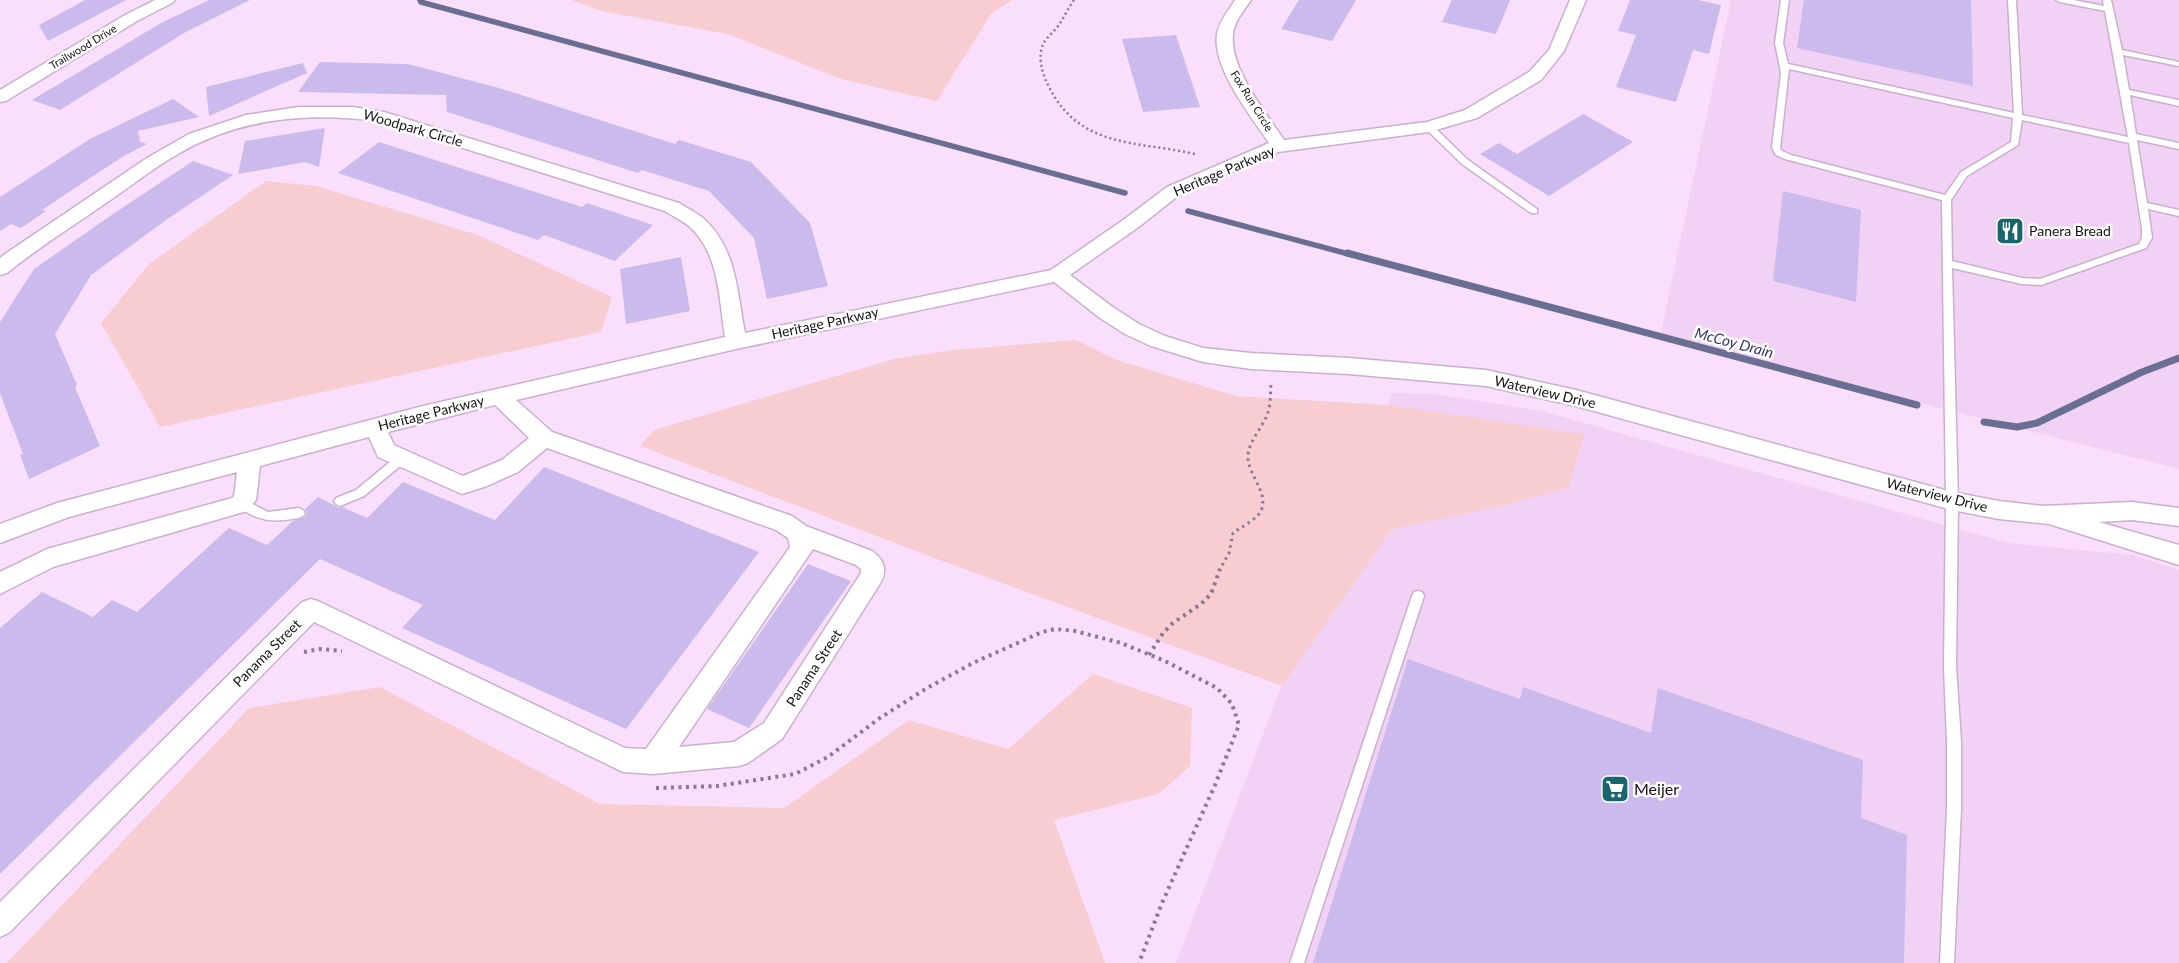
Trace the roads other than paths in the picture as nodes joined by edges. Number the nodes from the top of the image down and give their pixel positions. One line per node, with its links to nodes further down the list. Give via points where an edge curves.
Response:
1 (167, 0): 13 (street, Trailwood Drive)
2 (1243, 0): 19 (street, Fox Run Circle, via 1225,33 1224,47 1233,74)
3 (1578, 0): 16 (street, Heritage Parkway, via 1556,51 1535,76 1471,114)
4 (1785, 0): 11 (lane, via 1779,51)
5 (2012, 0): 15 (lane)
6 (2060, 0): 8 (lane)
7 (2108, 0): 8 (lane)
8 (2109, 9): 9 (lane)
9 (2118, 52): 10 (lane); 12 (lane)
10 (2179, 64)
11 (1785, 66): 15 (lane); 20 (lane, via 1776,148 1779,153)
12 (2125, 92): 14 (lane); 17 (lane)
13 (0, 96)
14 (2179, 103)
15 (2018, 115): 17 (lane); 20 (lane, via 2015,143 1964,174)
16 (1429, 127): 19 (street, Heritage Parkway); 22 (lane, via 1465,162)
17 (2132, 138): 18 (lane); 21 (lane)
18 (2179, 146)
19 (1280, 147): 26 (street, Heritage Parkway, via 1173,191)
20 (1947, 198): 24 (lane)
21 (2144, 205): 23 (lane); 24 (lane, via 2147,238 2143,246 2056,278 2041,282 2022,281)
22 (1534, 211)
23 (2179, 213)
24 (1947, 263): 34 (lane)
25 (0, 268): 27 (street, Woodpark Circle, via 173,149 206,134 277,114 351,111 378,116 672,207 698,224 715,246 723,264)
26 (1057, 275): 27 (street, Heritage Parkway); 34 (street, Waterview Drive, via 1132,328 1158,341 1203,355 1495,380 1576,398)
27 (736, 342): 28 (street, Heritage Parkway)
28 (499, 397): 29 (street, Heritage Parkway); 30 (street, Panama Street)
29 (375, 427): 31 (street, via 386,451); 32 (street, Heritage Parkway)
30 (544, 438): 31 (street, via 510,466 462,485); 39 (street, Panama Street, via 784,523)
31 (402, 459): 33 (lane, via 360,492)
32 (250, 460): 35 (street, via 245,500); 40 (street, Heritage Parkway, via 65,509)
33 (340, 501)
34 (1952, 501): 37 (street, Waterview Drive); 47 (lane, via 1950,667 1954,809)
35 (241, 503): 36 (lane, via 266,517); 42 (street, via 47,560)
36 (299, 513)
37 (2043, 515): 38 (street, Waterview Drive, via 2132,511); 41 (street, Waterview Drive)
38 (2179, 517)
39 (798, 533): 44 (street, via 802,548); 44 (street, Panama Street, via 864,558 872,564 873,575 773,731 740,754)
40 (0, 534)
41 (2179, 555)
42 (0, 584)
43 (1418, 596): 46 (lane)
44 (653, 762): 45 (street, Panama Street, via 623,760 311,609)
45 (0, 922)
46 (1297, 963)
47 (1948, 963)

